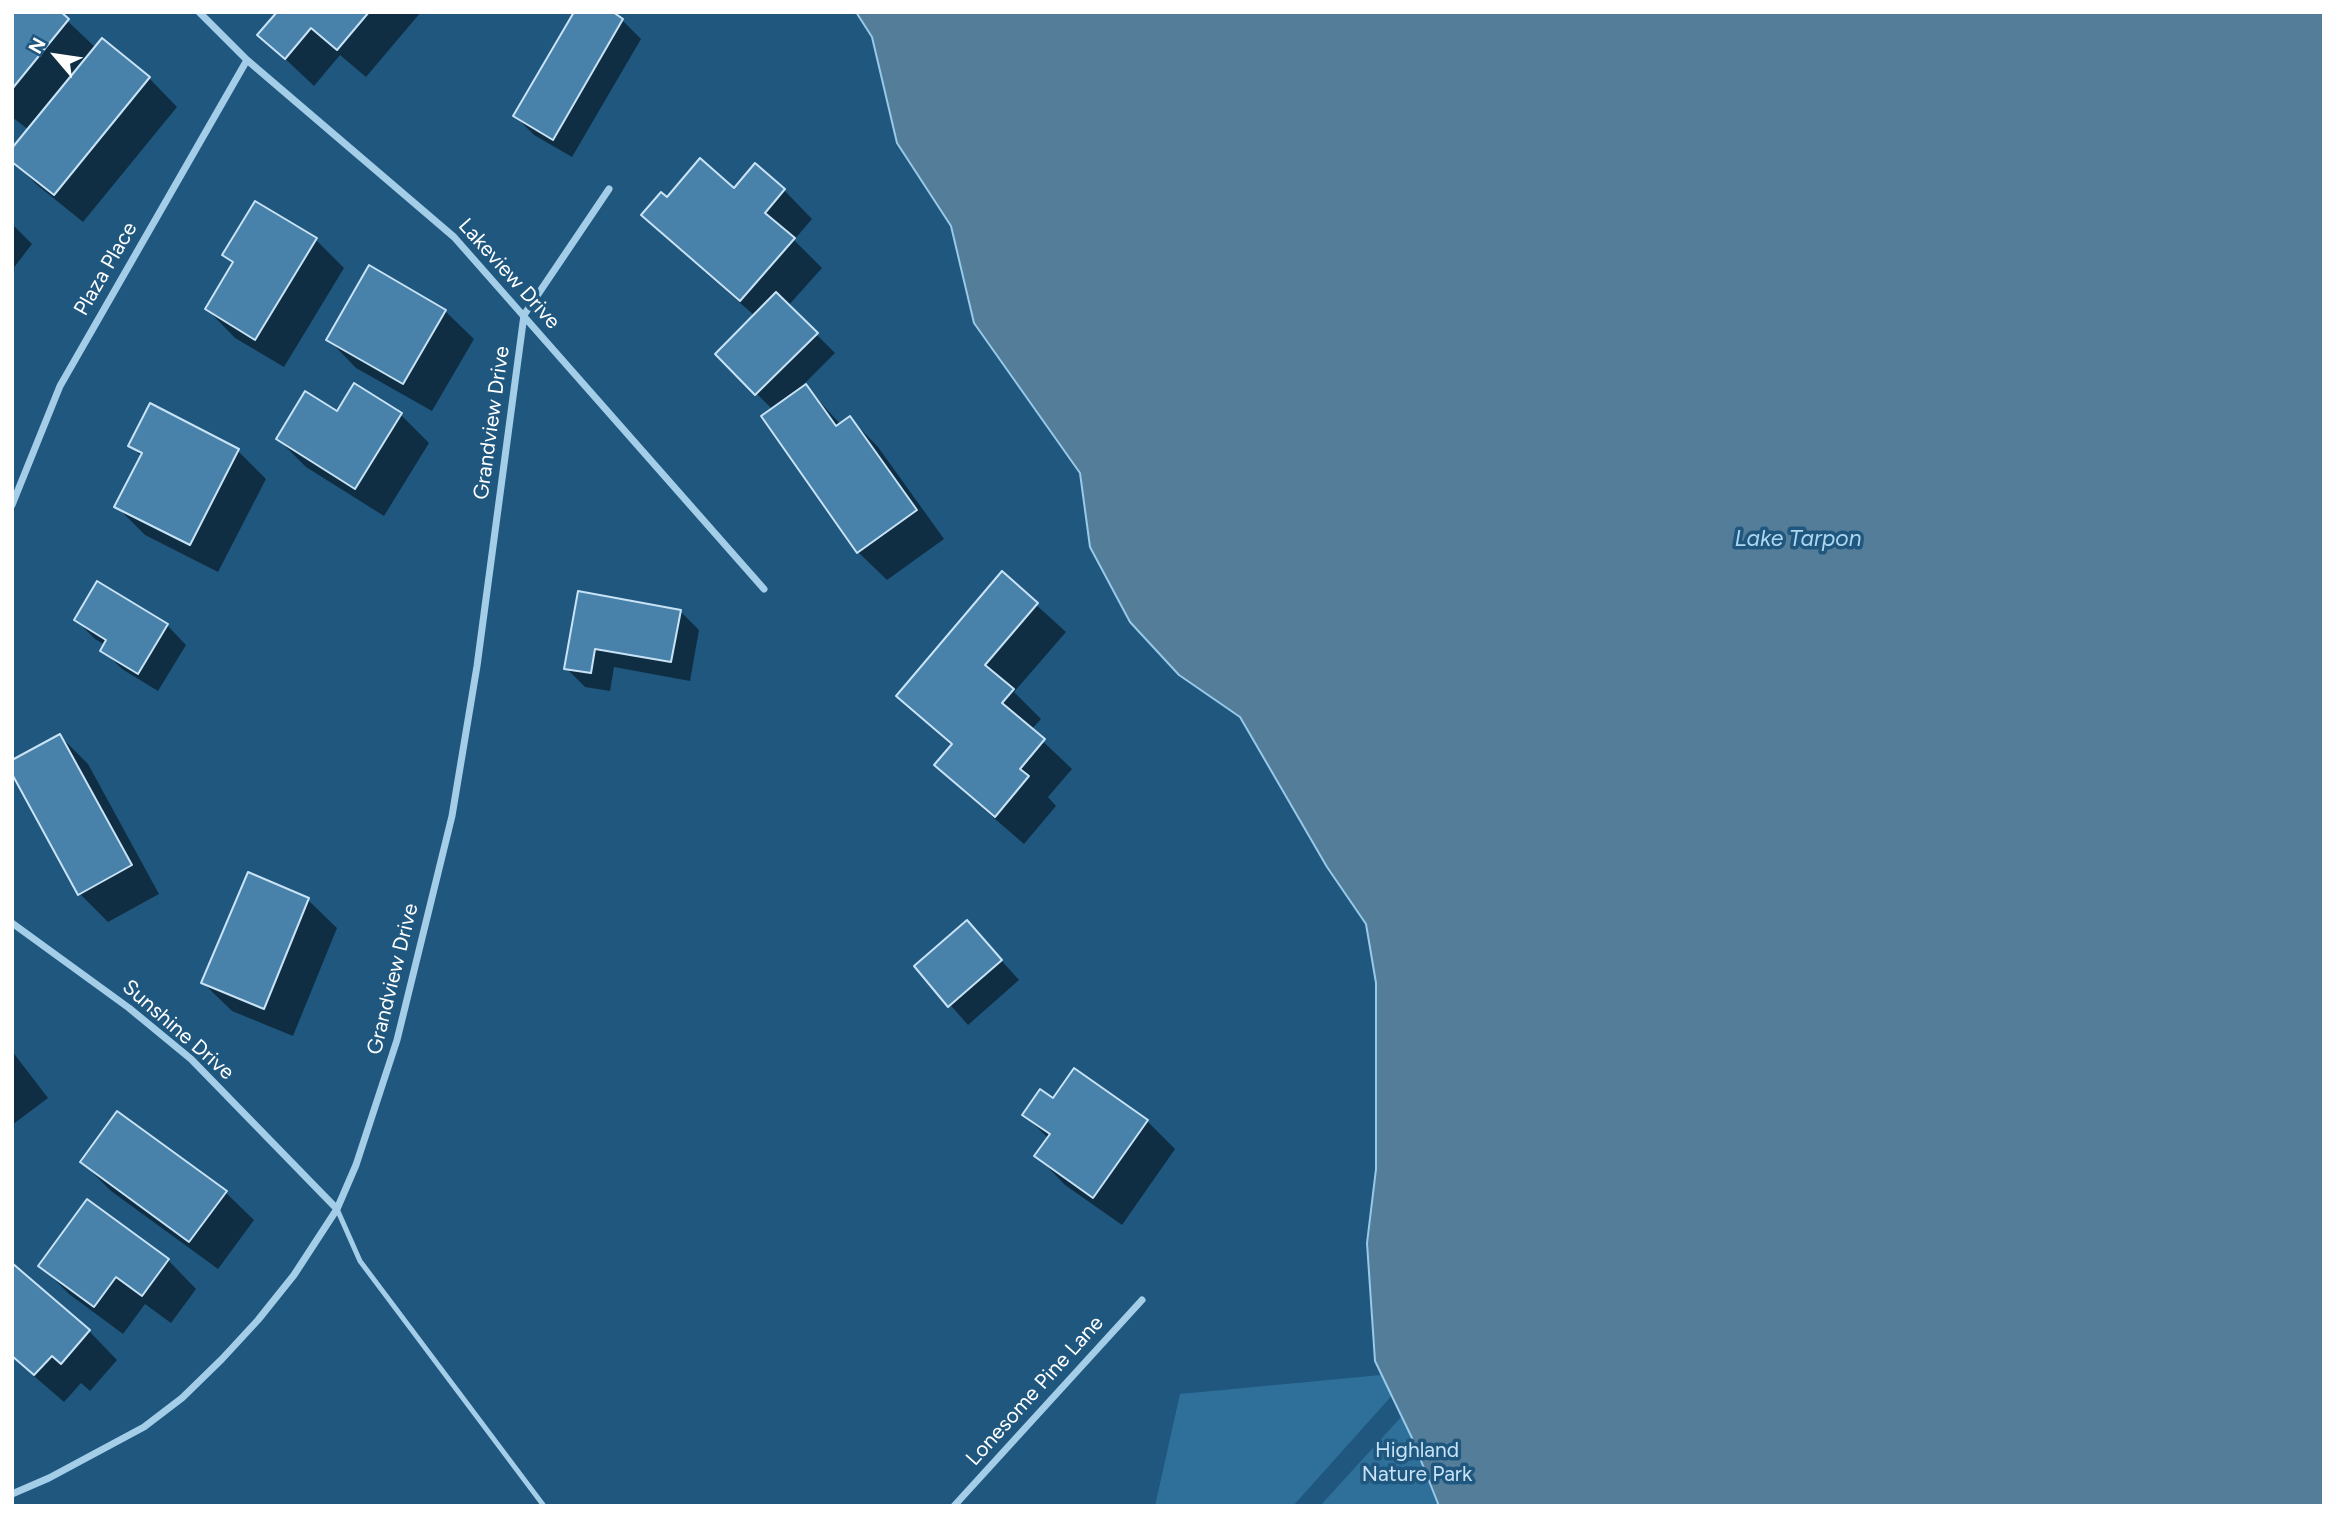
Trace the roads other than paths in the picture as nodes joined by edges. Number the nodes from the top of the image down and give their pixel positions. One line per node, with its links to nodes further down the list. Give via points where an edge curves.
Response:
1 (199, 12): 2 (street, Lakeview Drive)
2 (247, 60): 4 (street, Lakeview Drive, via 454,237); 5 (street, Plaza Place, via 60,386)
3 (609, 188): 4 (street)
4 (524, 315): 6 (street, Lakeview Drive); 8 (street, Grandview Drive, via 452,816 397,1040 356,1166)
5 (12, 505)
6 (764, 589)
7 (12, 923): 8 (street, Sunshine Drive, via 191,1059)
8 (337, 1209): 10 (street, Grandview Drive, via 258,1320 182,1398 133,1433); 11 (lane, via 360,1261)
9 (1142, 1300): 12 (street, Lonesome Pine Lane)
10 (12, 1494)
11 (544, 1506)
12 (954, 1506)

